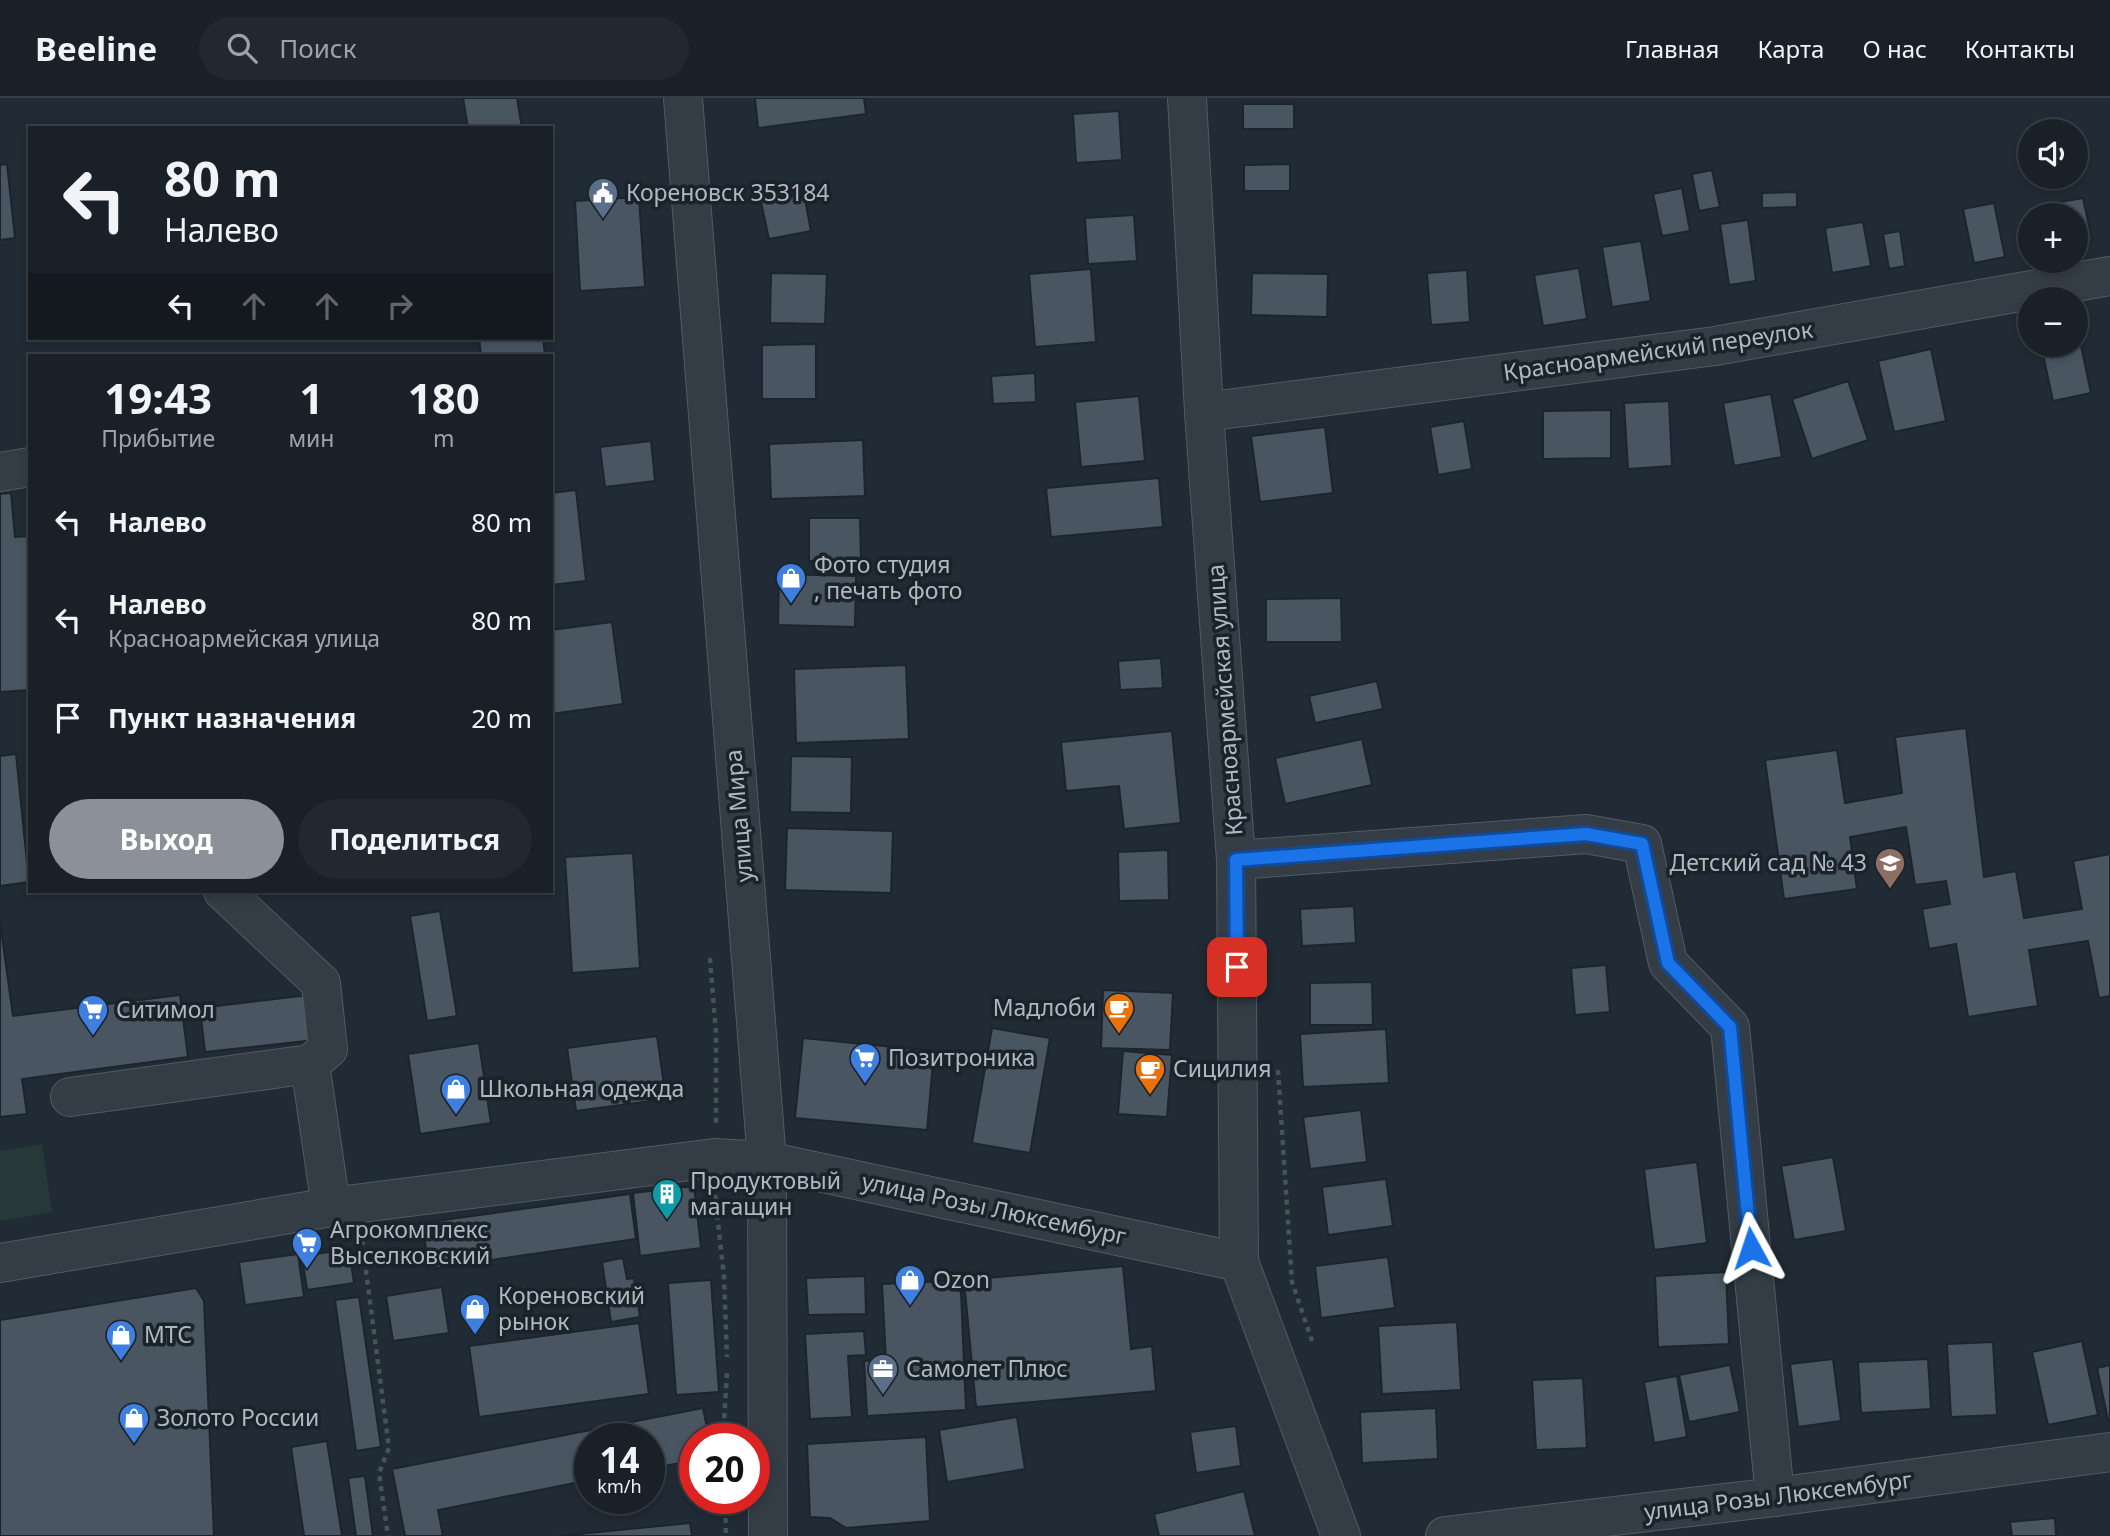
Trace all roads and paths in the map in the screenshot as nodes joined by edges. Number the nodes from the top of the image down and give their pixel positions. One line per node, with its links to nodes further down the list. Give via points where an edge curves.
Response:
1 (683, 98): 11 (street, улица Мира)
2 (1187, 98): 4 (street, Красноармейская улица)
3 (2110, 276): 4 (street, Красноармейский переулок, via 1715,346)
4 (1204, 412): 7 (street, Красноармейская улица)
5 (28, 467): 6 (street)
6 (0, 472)
7 (1236, 860): 14 (street, Красноармейская улица); 20 (street, via 1586,834 1642,844 1668,963 1730,1027)
8 (225, 893): 9 (street, via 321,983 328,1049)
9 (310, 1064): 10 (street); 12 (street)
10 (70, 1097)
11 (767, 1175): 12 (street, улица Розы Люксембург, via 714,1158); 14 (street, улица Розы Люксембург); 16 (path, via 714,1182); 24 (street, улица Мира)
12 (331, 1207): 15 (street, улица Розы Люксембург)
13 (362, 1237): 22 (path, via 389,1448 379,1473)
14 (1239, 1262): 25 (street, Красноармейская улица)
15 (0, 1263)
16 (727, 1358)
17 (728, 1372): 18 (path)
18 (724, 1423)
19 (2110, 1452): 20 (street, улица Розы Люксембург)
20 (1775, 1497): 26 (street, улица Розы Люксембург)
21 (725, 1514): 23 (path)
22 (388, 1536)
23 (726, 1536)
24 (768, 1536)
25 (1341, 1536)
26 (1445, 1536)

